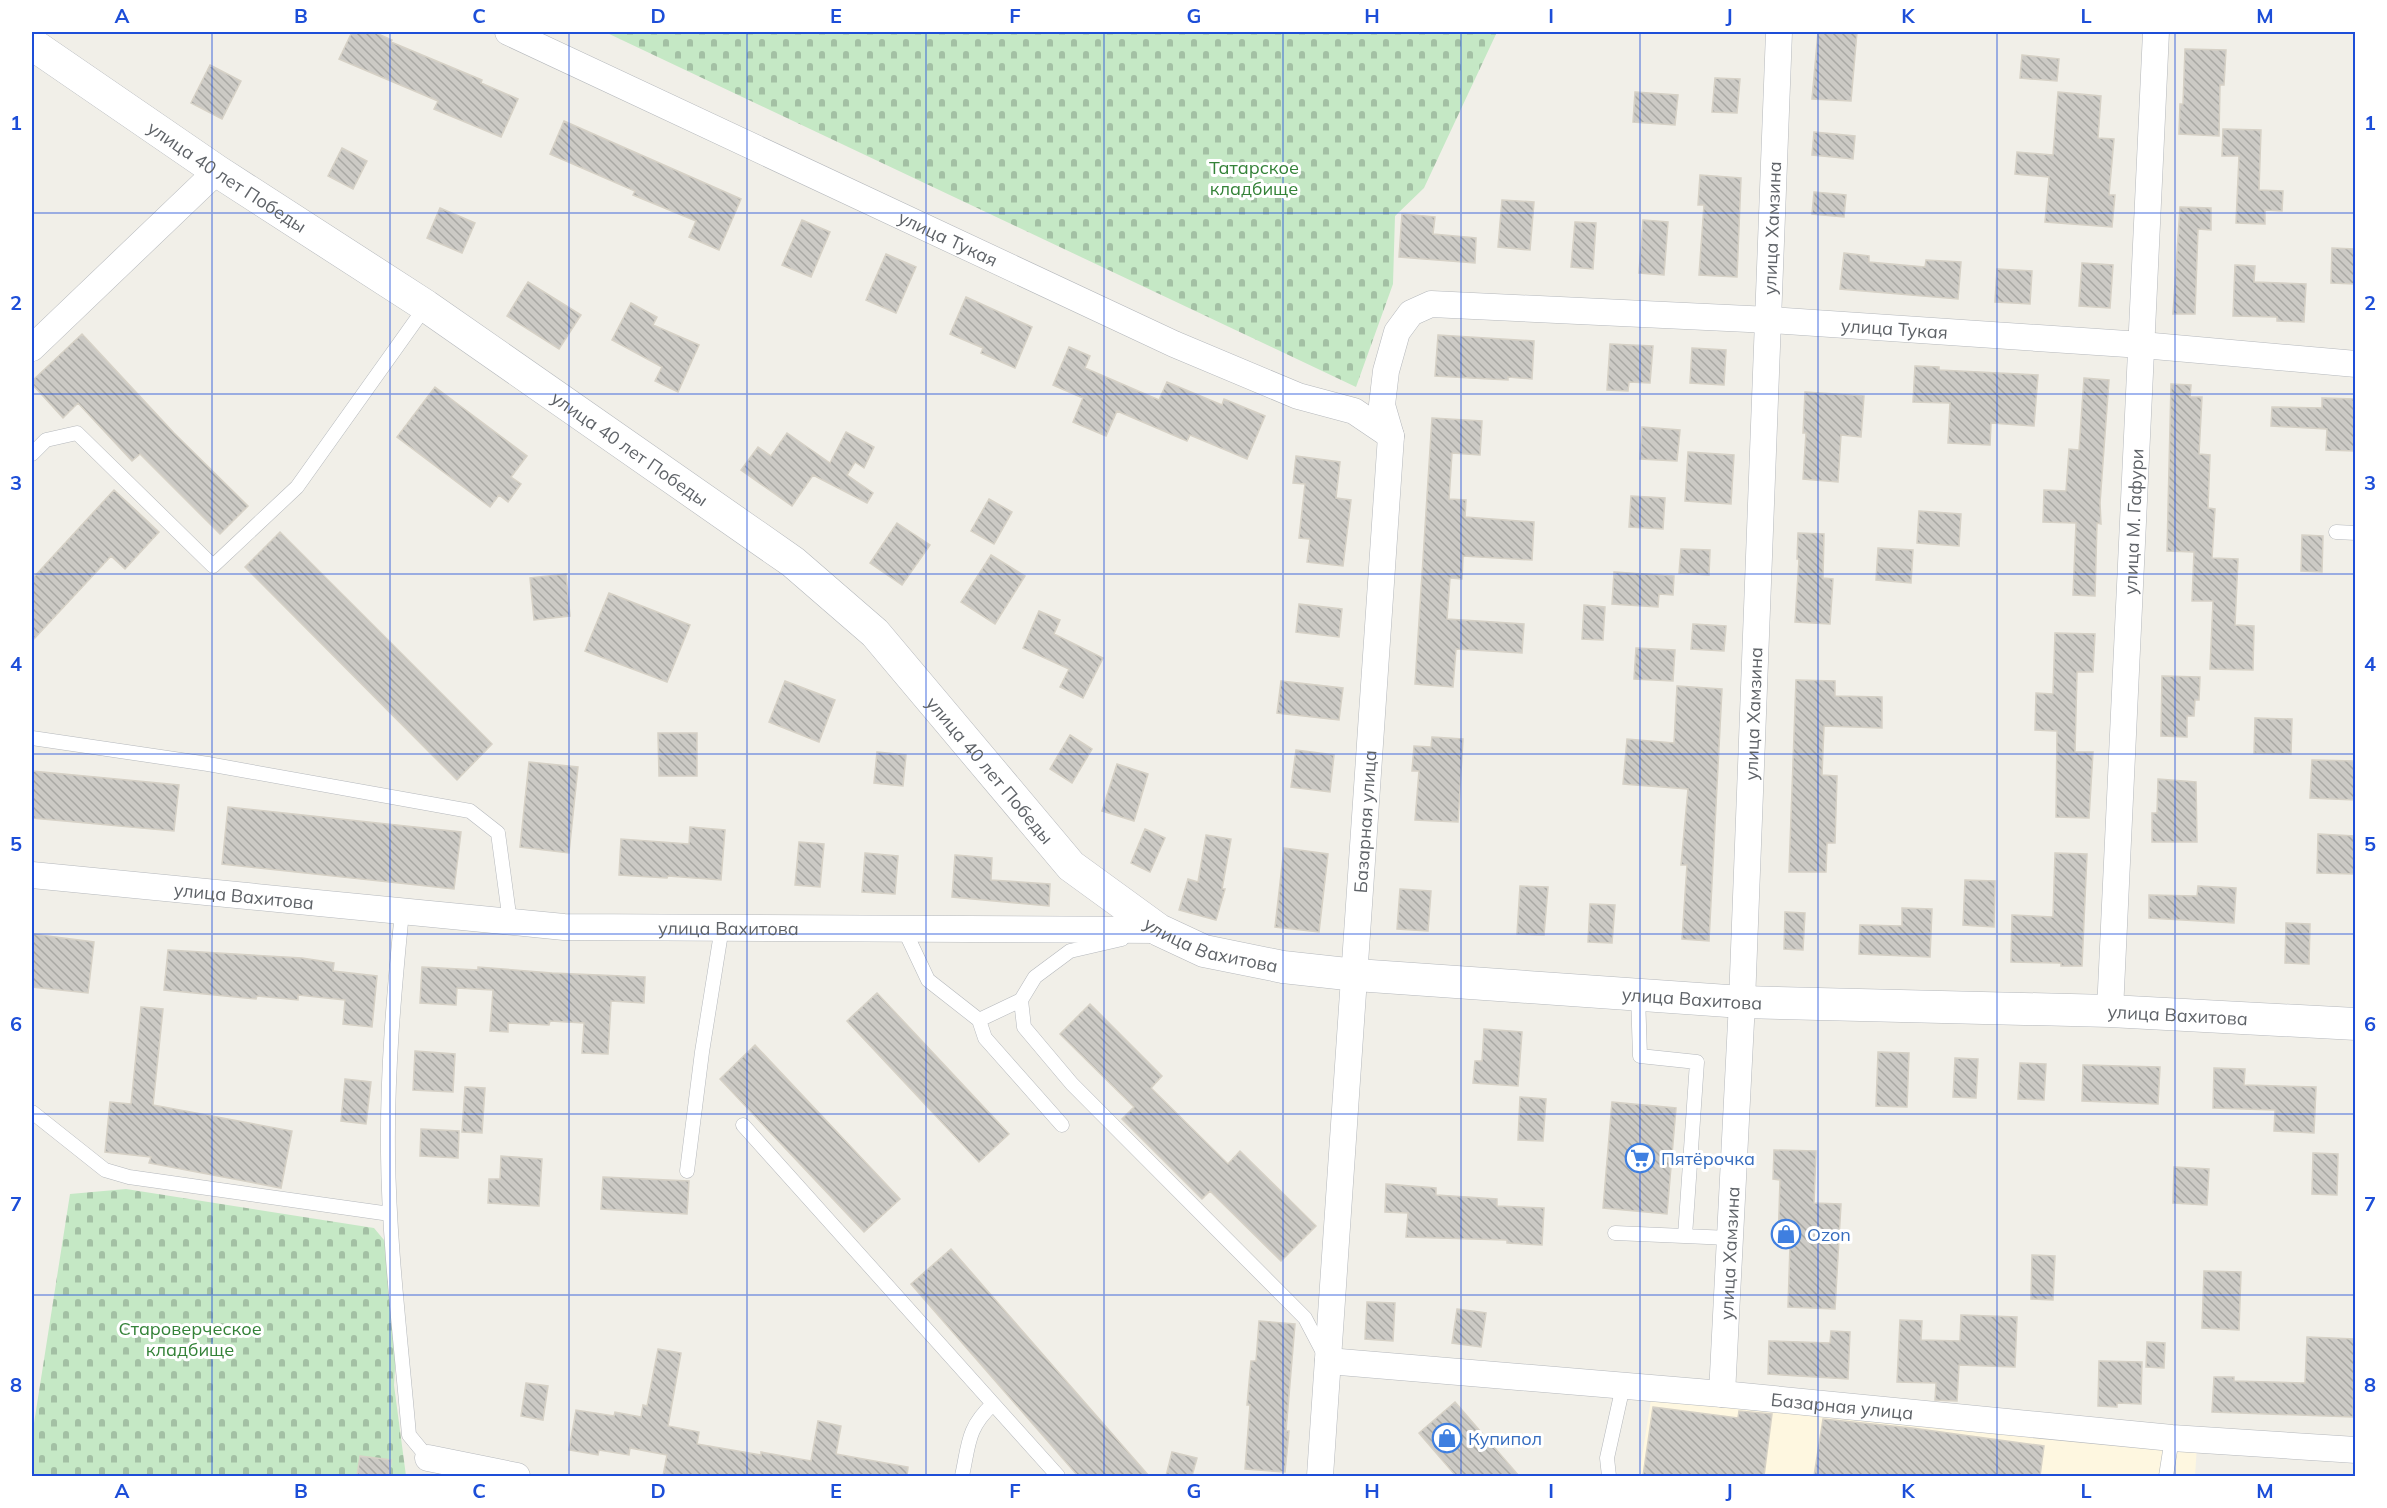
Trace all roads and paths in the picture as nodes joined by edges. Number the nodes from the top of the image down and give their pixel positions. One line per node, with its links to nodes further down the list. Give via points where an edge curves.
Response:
1 (508, 32): 12 (street, улица Тукая, via 1174,344 1298,396 1354,411)
2 (1779, 32): 8 (street, улица Хамзина)
3 (2156, 32): 9 (street, улица М. Гафури)
4 (32, 44): 5 (street, улица 40 лет Победы)
5 (217, 171): 7 (street, улица 40 лет Победы); 10 (street)
6 (1431, 304): 8 (street, улица Тукая); 12 (street, Базарная улица, via 1411,313 1397,332 1382,405)
7 (426, 306): 13 (lane, via 297,487 213,566 77,433 46,440); 22 (street, улица 40 лет Победы, via 793,562 875,633 1071,866)
8 (1770, 320): 9 (street, улица Тукая); 26 (street, улица Хамзина)
9 (2142, 345): 11 (street, улица Тукая); 27 (street, улица М. Гафури)
10 (32, 348)
11 (2355, 364)
12 (1391, 436): 23 (street, Базарная улица)
13 (32, 454)
14 (2336, 532): 15 (lane)
15 (2355, 533)
16 (32, 738): 19 (lane, via 208,764 471,811 498,833)
17 (32, 875): 18 (street, улица Вахитова)
18 (402, 912): 19 (street, улица Вахитова); 34 (lane, via 391,1024)
19 (510, 922): 20 (street, улица Вахитова, via 564,927)
20 (722, 927): 21 (street, улица Вахитова); 33 (lane)
21 (903, 927): 22 (street, улица Вахитова); 28 (lane, via 928,980)
22 (1159, 930): 23 (street, улица Вахитова, via 1204,951 1284,967); 25 (lane, via 1070,951 1035,977)
23 (1356, 975): 24 (street, улица Вахитова); 38 (street, Базарная улица)
24 (1638, 994): 26 (street, улица Вахитова); 36 (lane, via 1640,1056 1698,1062)
25 (1021, 1000): 28 (lane); 38 (lane, via 1024,1027 1045,1054 1305,1318)
26 (1742, 1002): 27 (street, улица Вахитова); 37 (street, улица Хамзина)
27 (2110, 1011): 29 (street, улица Вахитова)
28 (979, 1020): 32 (lane, via 985,1038)
29 (2355, 1024)
30 (32, 1112): 34 (lane, via 105,1170 129,1177)
31 (742, 1125): 41 (lane)
32 (1062, 1125)
33 (687, 1171)
34 (390, 1214): 44 (lane, via 409,1435)
35 (1615, 1233): 36 (lane)
36 (1685, 1236): 37 (lane)
37 (1730, 1238): 40 (street, улица Хамзина)
38 (1328, 1361): 39 (street, Базарная улица); 48 (street, Базарная улица)
39 (1623, 1386): 40 (street, Базарная улица); 49 (lane, via 1607,1458)
40 (1722, 1394): 42 (street, Базарная улица)
41 (993, 1404): 46 (lane, via 972,1428); 47 (lane)
42 (2172, 1438): 43 (street, Базарная улица); 50 (lane)
43 (2355, 1450)
44 (428, 1458): 45 (street)
45 (517, 1476)
46 (962, 1476)
47 (1058, 1476)
48 (1320, 1476)
49 (1609, 1476)
50 (2166, 1476)

